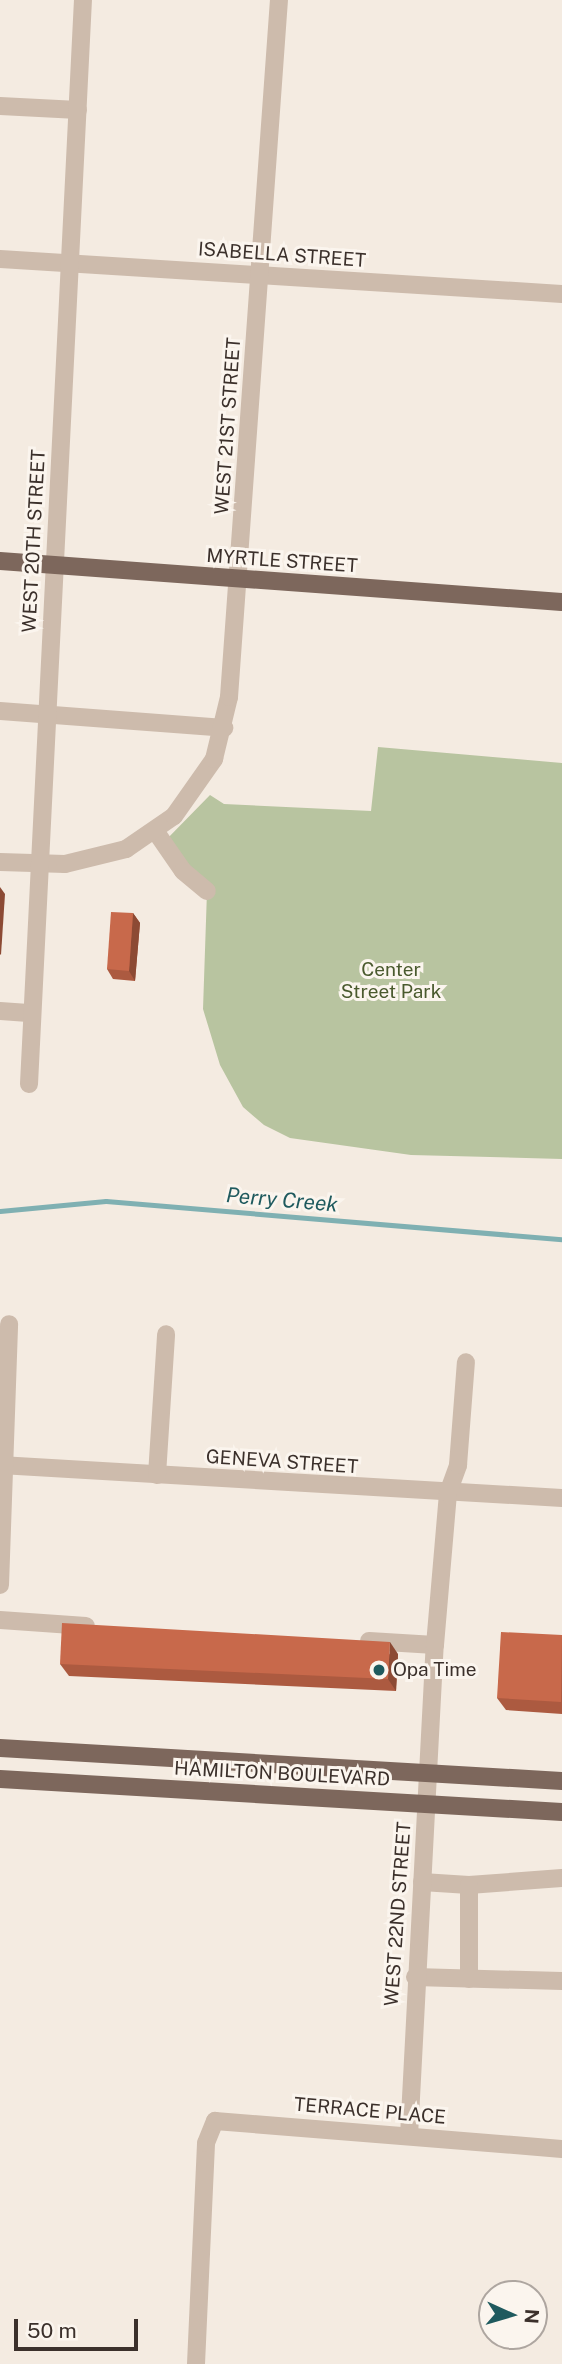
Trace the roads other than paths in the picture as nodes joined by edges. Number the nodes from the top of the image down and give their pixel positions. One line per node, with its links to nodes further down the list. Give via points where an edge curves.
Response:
1 (83, 0): 4 (street, WEST 20TH STREET)
2 (279, 0): 7 (street, WEST 21ST STREET)
3 (0, 106): 4 (street)
4 (78, 110): 6 (street, WEST 20TH STREET)
5 (0, 259): 6 (street, ISABELLA STREET)
6 (70, 263): 7 (street, ISABELLA STREET); 10 (street, WEST 20TH STREET)
7 (260, 275): 8 (street, ISABELLA STREET); 11 (street, WEST 21ST STREET)
8 (562, 294)
9 (0, 561): 10 (main road, MYRTLE STREET)
10 (54, 564): 11 (main road, MYRTLE STREET); 14 (street, WEST 20TH STREET)
11 (237, 579): 12 (main road, MYRTLE STREET); 15 (street, WEST 21ST STREET)
12 (562, 602)
13 (0, 711): 14 (street)
14 (46, 714): 15 (street); 18 (street, WEST 20TH STREET)
15 (224, 728): 16 (street, WEST 21ST STREET, via 201,784)
16 (156, 832): 18 (street, via 97,859); 19 (street, via 183,870)
17 (0, 862): 18 (street)
18 (38, 864): 21 (street, WEST 20TH STREET)
19 (207, 891)
20 (0, 1011): 21 (street)
21 (32, 1013): 22 (street, WEST 20TH STREET)
22 (29, 1084)
23 (9, 1324): 26 (street)
24 (166, 1334): 27 (street)
25 (466, 1362): 28 (street, WEST 22ND STREET, via 458,1465)
26 (3, 1466): 27 (street, GENEVA STREET); 30 (street)
27 (157, 1475): 28 (street, GENEVA STREET)
28 (448, 1493): 29 (street, GENEVA STREET); 35 (street, WEST 22ND STREET)
29 (562, 1498)
30 (1, 1530): 31 (street)
31 (0, 1585)
32 (0, 1620): 33 (street)
33 (104, 1627)
34 (352, 1640): 35 (street)
35 (435, 1645): 37 (street, WEST 22ND STREET)
36 (0, 1748): 37 (main road, HAMILTON BOULEVARD)
37 (429, 1774): 39 (main road, HAMILTON BOULEVARD); 40 (street, WEST 22ND STREET)
38 (0, 1779): 40 (main road, HAMILTON BOULEVARD)
39 (562, 1781)
40 (426, 1804): 41 (main road, HAMILTON BOULEVARD); 43 (street, WEST 22ND STREET)
41 (562, 1812)
42 (562, 1878): 44 (street)
43 (422, 1882): 44 (street); 45 (street, WEST 22ND STREET)
44 (469, 1885): 46 (street)
45 (415, 1977): 46 (street); 48 (street, WEST 22ND STREET)
46 (469, 1979): 47 (street)
47 (562, 1981)
48 (409, 2136): 49 (street, TERRACE PLACE); 50 (street, TERRACE PLACE, via 224,2120 209,2127)
49 (562, 2149)
50 (196, 2364)

